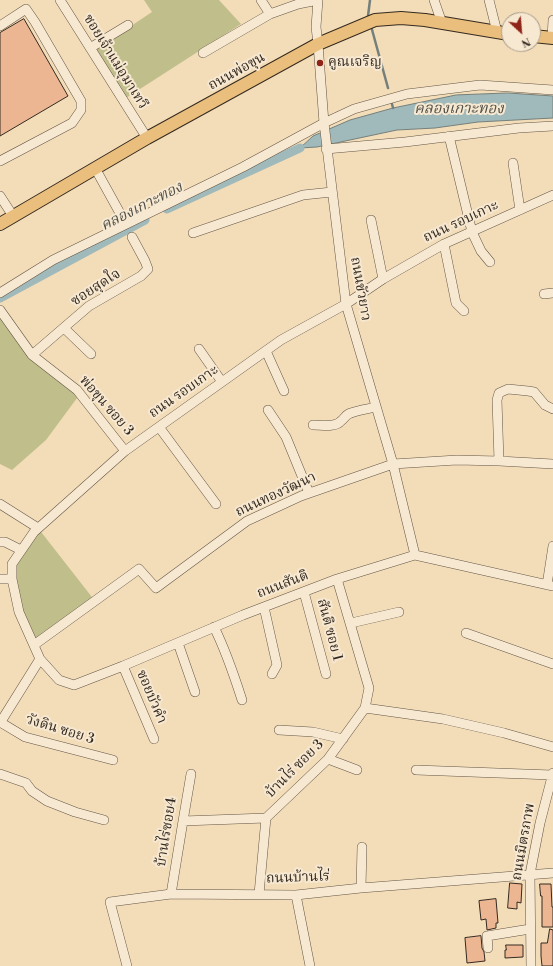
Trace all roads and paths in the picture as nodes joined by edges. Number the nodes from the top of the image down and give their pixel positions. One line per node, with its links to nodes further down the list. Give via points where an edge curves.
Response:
1 (60, 0): 16 (street, ซอยเจ้าแม่อุมาเทวี)
2 (261, 0): 6 (street)
3 (318, 0): 6 (street); 15 (street, ถนนขัวยาว)
4 (434, 0): 8 (street)
5 (489, 0): 11 (street)
6 (270, 14): 17 (street)
7 (553, 20): 14 (street)
8 (442, 23): 12 (main road, ถนนพ่อขุน); 15 (main road, ถนนพ่อขุน, via 401,18 369,22)
9 (128, 25): 16 (street)
10 (0, 26): 24 (street, via 26,9 81,101 81,110 72,123)
11 (501, 28)
12 (501, 33)
13 (541, 37): 14 (main road)
14 (552, 38)
15 (318, 44): 19 (street, ถนนขัวยาว); 22 (main road, ถนนพ่อขุน)
16 (90, 48): 22 (street, ซอยเจ้าแม่อุมาเทวี)
17 (204, 53)
18 (553, 90): 19 (street, via 480,85 407,94 354,109)
19 (324, 123): 23 (street, ถนนขัวยาว); 34 (street, via 243,167)
20 (553, 126): 21 (street)
21 (449, 136): 23 (street); 35 (street)
22 (147, 138): 26 (main road, ถนนพ่อขุน)
23 (326, 149): 27 (street, ถนนขัวยาว)
24 (0, 161)
25 (513, 164): 30 (street)
26 (95, 168): 31 (main road, ถนนพ่อขุน); 34 (street)
27 (332, 192): 36 (street, via 304,196); 42 (street, ถนนขัวยาว)
28 (553, 195): 30 (street, ถนน รอบเกาะ)
29 (0, 196): 31 (street)
30 (520, 210): 35 (street, ถนน รอบเกาะ)
31 (14, 216): 33 (main road, ถนนพ่อขุน)
32 (371, 220): 40 (street)
33 (1, 222)
34 (126, 224): 41 (street, via 53,260)
35 (472, 232): 38 (street, ถนน รอบเกาะ); 39 (street, via 481,251)
36 (193, 233)
37 (132, 237): 45 (street, ซอยสุดใจ, via 148,269 141,276 89,306)
38 (444, 244): 40 (street, ถนน รอบเกาะ); 44 (street, via 456,303)
39 (490, 262)
40 (383, 279): 42 (street, ถนน รอบเกาะ)
41 (0, 293)
42 (346, 304): 47 (street, ถนน รอบเกาะ); 52 (street, ถนนขัวยาว)
43 (0, 310): 49 (street, พ่อขุน ซอย 3)
44 (464, 311)
45 (64, 328): 48 (street); 49 (street, ซอยสุดใจ)
46 (199, 349): 50 (street)
47 (266, 351): 50 (street, ถนน รอบเกาะ); 51 (street)
48 (91, 354)
49 (32, 355): 57 (street, พ่อขุน ซอย 3, via 77,390)
50 (222, 382): 56 (street, ถนน รอบเกาะ)
51 (284, 391)
52 (376, 407): 55 (street, via 349,413 337,424); 59 (street, ถนนขัวยาว)
53 (553, 409): 58 (street, via 545,405 534,392 508,390 499,393)
54 (268, 410): 61 (street, via 286,437)
55 (313, 425)
56 (159, 427): 57 (street, ถนน รอบเกาะ); 63 (street)
57 (125, 450): 64 (street, ถนน รอบเกาะ)
58 (499, 461): 59 (street, ถนนทองวัฒนา, via 457,460); 60 (street, ถนนทองวัฒนา)
59 (393, 464): 61 (street, ถนนทองวัฒนา); 68 (street, ถนนขัวยาว)
60 (553, 464)
61 (309, 493): 80 (street, ถนนทองวัฒนา, via 247,521 156,588 139,569)
62 (0, 504): 64 (street)
63 (216, 504)
64 (38, 528): 67 (street, ถนน รอบเกาะ)
65 (0, 542): 67 (street)
66 (553, 546): 72 (street)
67 (21, 550): 70 (street, ถนน รอบเกาะ, via 12,564)
68 (415, 555): 71 (street, ถนนสันติ); 72 (street, ถนนสันติ)
69 (0, 579): 70 (street)
70 (12, 579): 80 (street, ถนน รอบเกาะ, via 19,612)
71 (337, 579): 73 (street, ถนนสันติ); 76 (street, บ้านไร่ ซอย 3)
72 (550, 585)
73 (304, 592): 74 (street, ถนนสันติ); 85 (street, สันติ ซอย 1)
74 (264, 607): 77 (street, ถนนสันติ); 84 (street, via 277,665)
75 (400, 612): 76 (street)
76 (351, 623): 88 (street, บ้านไร่ ซอย 3, via 369,688)
77 (214, 627): 79 (street, ถนนสันติ); 87 (street, via 223,644)
78 (466, 633): 82 (street)
79 (178, 643): 83 (street, ถนนสันติ); 86 (street)
80 (34, 645): 81 (street, ถนน รอบเกาะ)
81 (40, 659): 83 (street, ถนนสันติ, via 59,680 74,685); 89 (street)
82 (553, 664)
83 (123, 666): 91 (street, ซอยบัวคำ)
84 (272, 674)
85 (326, 674)
86 (194, 692)
87 (242, 700)
88 (365, 708): 92 (street, บ้านไร่ ซอย 3); 93 (street, via 443,720)
89 (0, 723): 95 (street, วังดิน ซอย 3, via 25,737)
90 (279, 730): 92 (street, via 313,732)
91 (154, 739)
92 (343, 739): 94 (street, บ้านไร่ ซอย 3)
93 (553, 747)
94 (328, 759): 96 (street); 101 (street, บ้านไร่ ซอย 3)
95 (113, 760)
96 (357, 770)
97 (416, 770): 100 (street)
98 (0, 774): 102 (street, via 26,783 32,792 47,800 75,812)
99 (191, 774): 103 (street, บ้านไร่ซอย4)
100 (553, 774): 106 (street, ถนนมิตรภาพ)
101 (266, 818): 103 (street); 109 (street, บ้านไร่ ซอย 3)
102 (104, 820)
103 (183, 820): 108 (street, บ้านไร่ซอย4)
104 (362, 847): 107 (street)
105 (553, 873): 106 (street, ถนนบ้านไร่)
106 (530, 874): 107 (street, ถนนบ้านไร่); 111 (street, ถนนมิตรภาพ)
107 (361, 888): 110 (street, ถนนบ้านไร่)
108 (171, 894): 109 (street, ถนนบ้านไร่); 113 (street, ถนนบ้านไร่, via 110,902)
109 (258, 894): 110 (street, ถนนบ้านไร่)
110 (296, 895): 114 (street)
111 (530, 929): 112 (street, via 501,930 487,936); 115 (street, ถนนมิตรภาพ)
112 (488, 948)
113 (127, 966)
114 (310, 966)
115 (531, 966)

